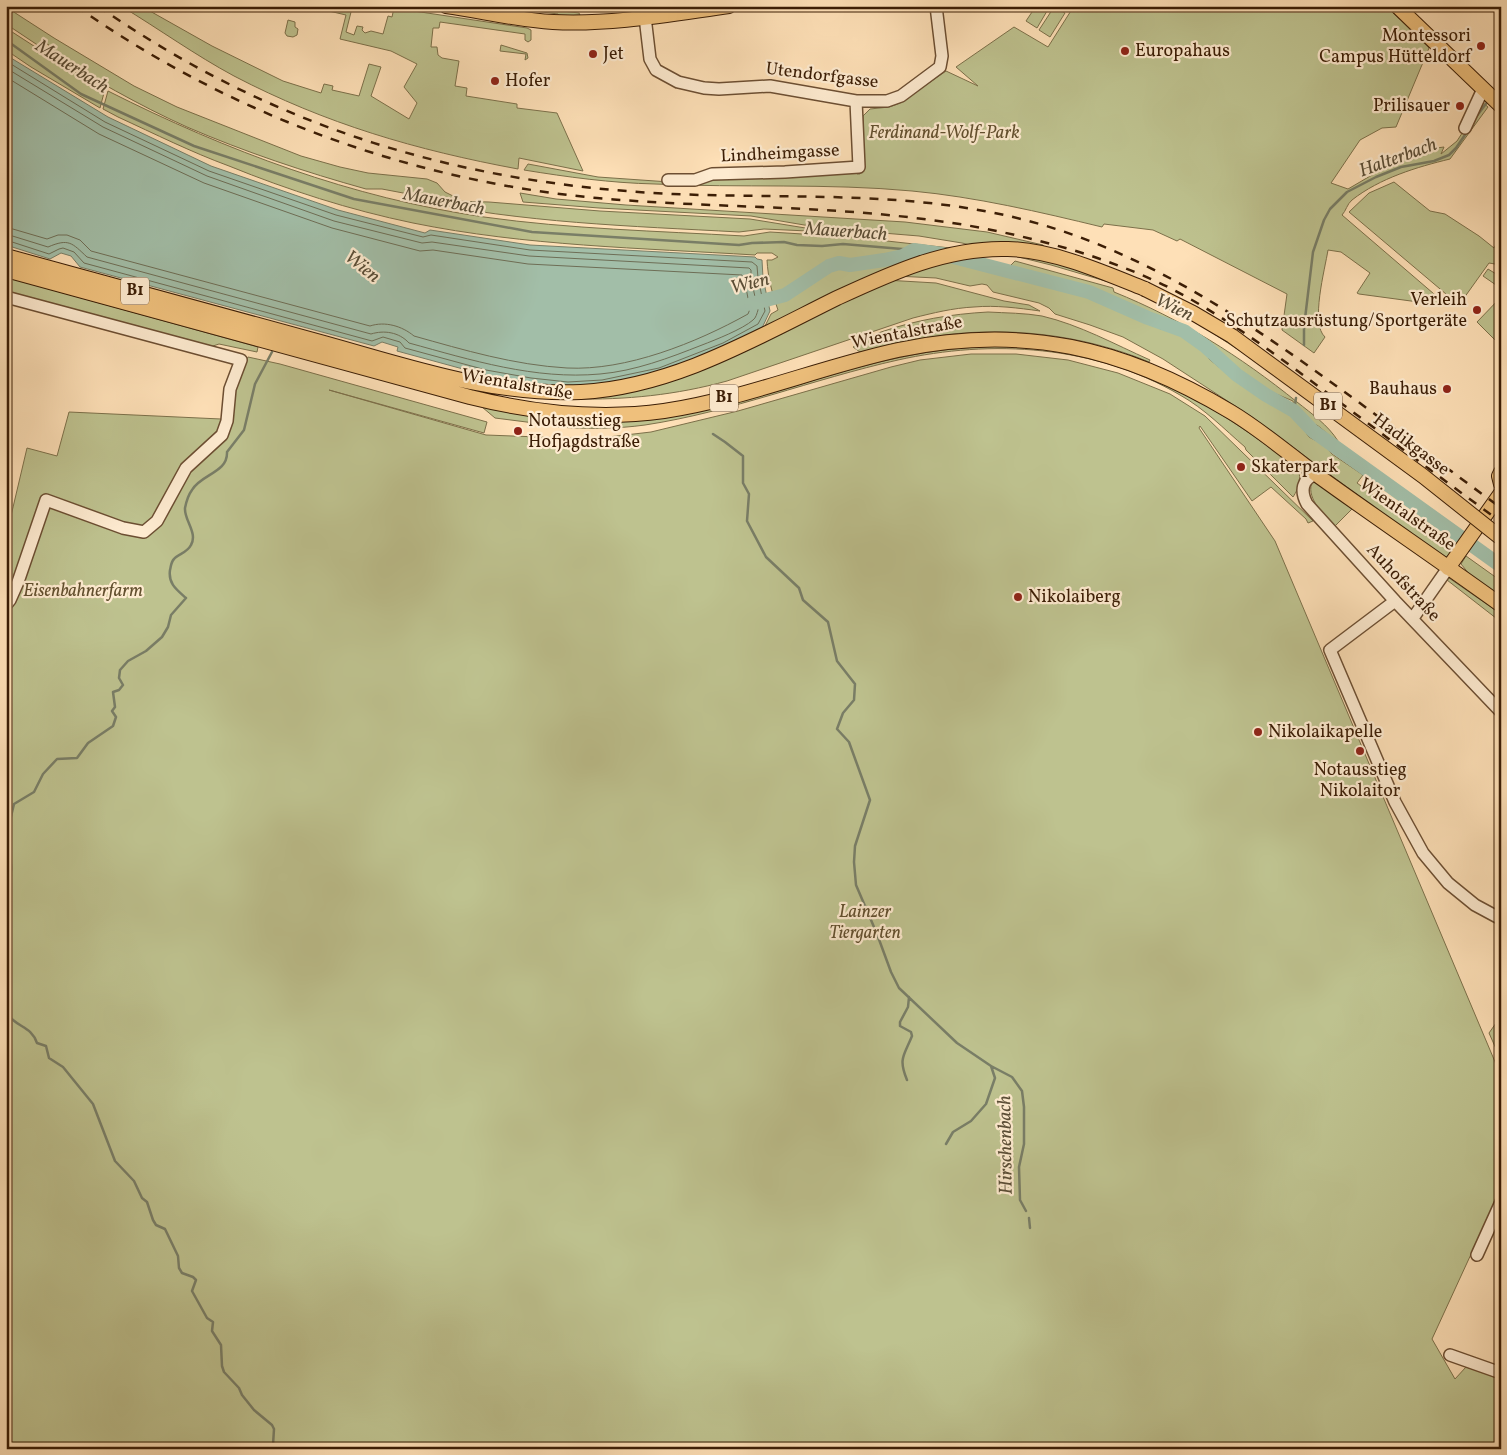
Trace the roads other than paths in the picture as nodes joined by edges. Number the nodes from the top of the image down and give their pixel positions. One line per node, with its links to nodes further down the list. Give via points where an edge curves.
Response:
1 (446, 6): 5 (main road, via 552,22 605,21)
2 (729, 6): 5 (main road)
3 (936, 6): 7 (street, Utendorfgasse, via 942,56 940,67 894,100)
4 (1397, 6): 6 (main road)
5 (654, 13): 7 (street, Utendorfgasse, via 650,59 659,73 673,80 709,88 770,86)
6 (1492, 97): 8 (street)
7 (856, 101): 9 (street, Lindheimgasse, via 858,167 712,174 695,180)
8 (1465, 128)
9 (668, 180)
10 (6, 256): 13 (main road, B1)
11 (6, 270): 13 (main road, B1)
12 (6, 297): 23 (street, via 241,360 230,389 227,421 222,435 186,468 156,521 144,532 123,528 46,500 18,582)
13 (262, 333): 14 (main road, B1)
14 (290, 341): 15 (main road, Wientalstraße / B1, via 462,381 526,390 567,392 606,389); 17 (main road, Wientalstraße / B1, via 496,404 543,412 600,415 645,413 704,403 866,358 928,345 979,339 1049,342 1119,358 1185,386 1233,413)
15 (678, 372): 20 (main road, Hadikgasse / B1, bridge, via 904,268 952,254 981,250 1009,248 1039,253 1145,288 1232,336)
16 (1501, 472): 18 (main road)
17 (1316, 474): 21 (main road, Wientalstraße / B1); 22 (street, Auhofstraße, via 1307,479 1302,491 1307,504)
18 (1501, 484)
19 (1501, 493): 21 (main road)
20 (1501, 538)
21 (1451, 564): 24 (main road, Wientalstraße / B1); 25 (street)
22 (1395, 600): 25 (street, Auhofstraße); 27 (street, via 1330,650 1395,802 1424,853 1448,883 1475,905)
23 (6, 605)
24 (1501, 605)
25 (1414, 618): 26 (street, Auhofstraße)
26 (1501, 712)
27 (1501, 919)
28 (1501, 1202): 29 (street)
29 (1477, 1254)
30 (1450, 1355): 31 (street)
31 (1501, 1373)

